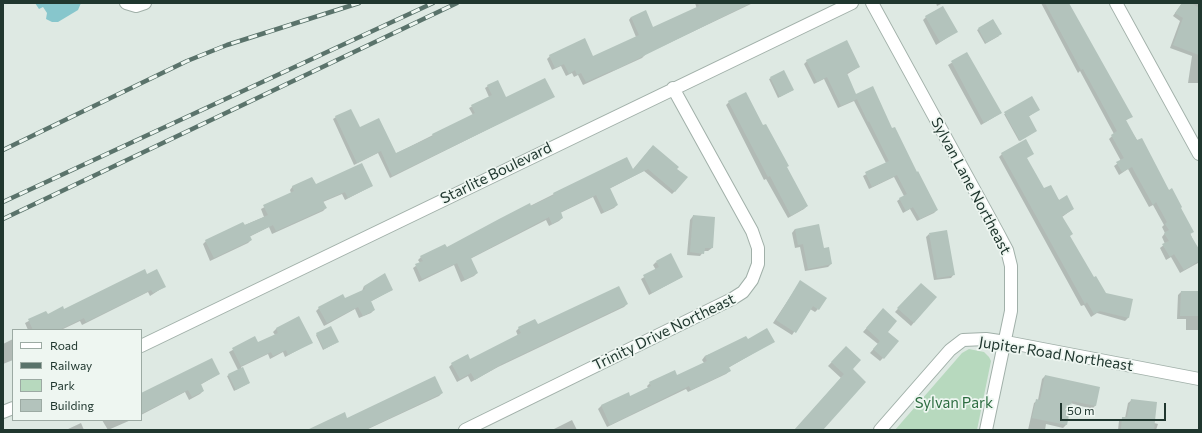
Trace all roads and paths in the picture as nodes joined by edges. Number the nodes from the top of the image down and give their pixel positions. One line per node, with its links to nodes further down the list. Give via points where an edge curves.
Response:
1 (145, 3): 5 (street, via 136,6)
2 (852, 3): 6 (street, Starlite Boulevard)
3 (872, 3): 8 (street, Sylvan Lane Northeast, via 1007,250 1012,285)
4 (1116, 3): 7 (street)
5 (127, 4)
6 (673, 88): 9 (street, Starlite Boulevard); 11 (street, Trinity Drive Northeast, via 752,231 758,248 758,264 752,280 743,292 732,299)
7 (1199, 154)
8 (1006, 342): 10 (street, Jupiter Road Northeast); 13 (street, Jupiter Road Northeast, via 963,340 950,350); 14 (street, Sylvan Lane Northeast)
9 (142, 346)
10 (1199, 378)
11 (480, 427): 12 (street, Trinity Drive Northeast)
12 (465, 430)
13 (880, 430)
14 (986, 430)

